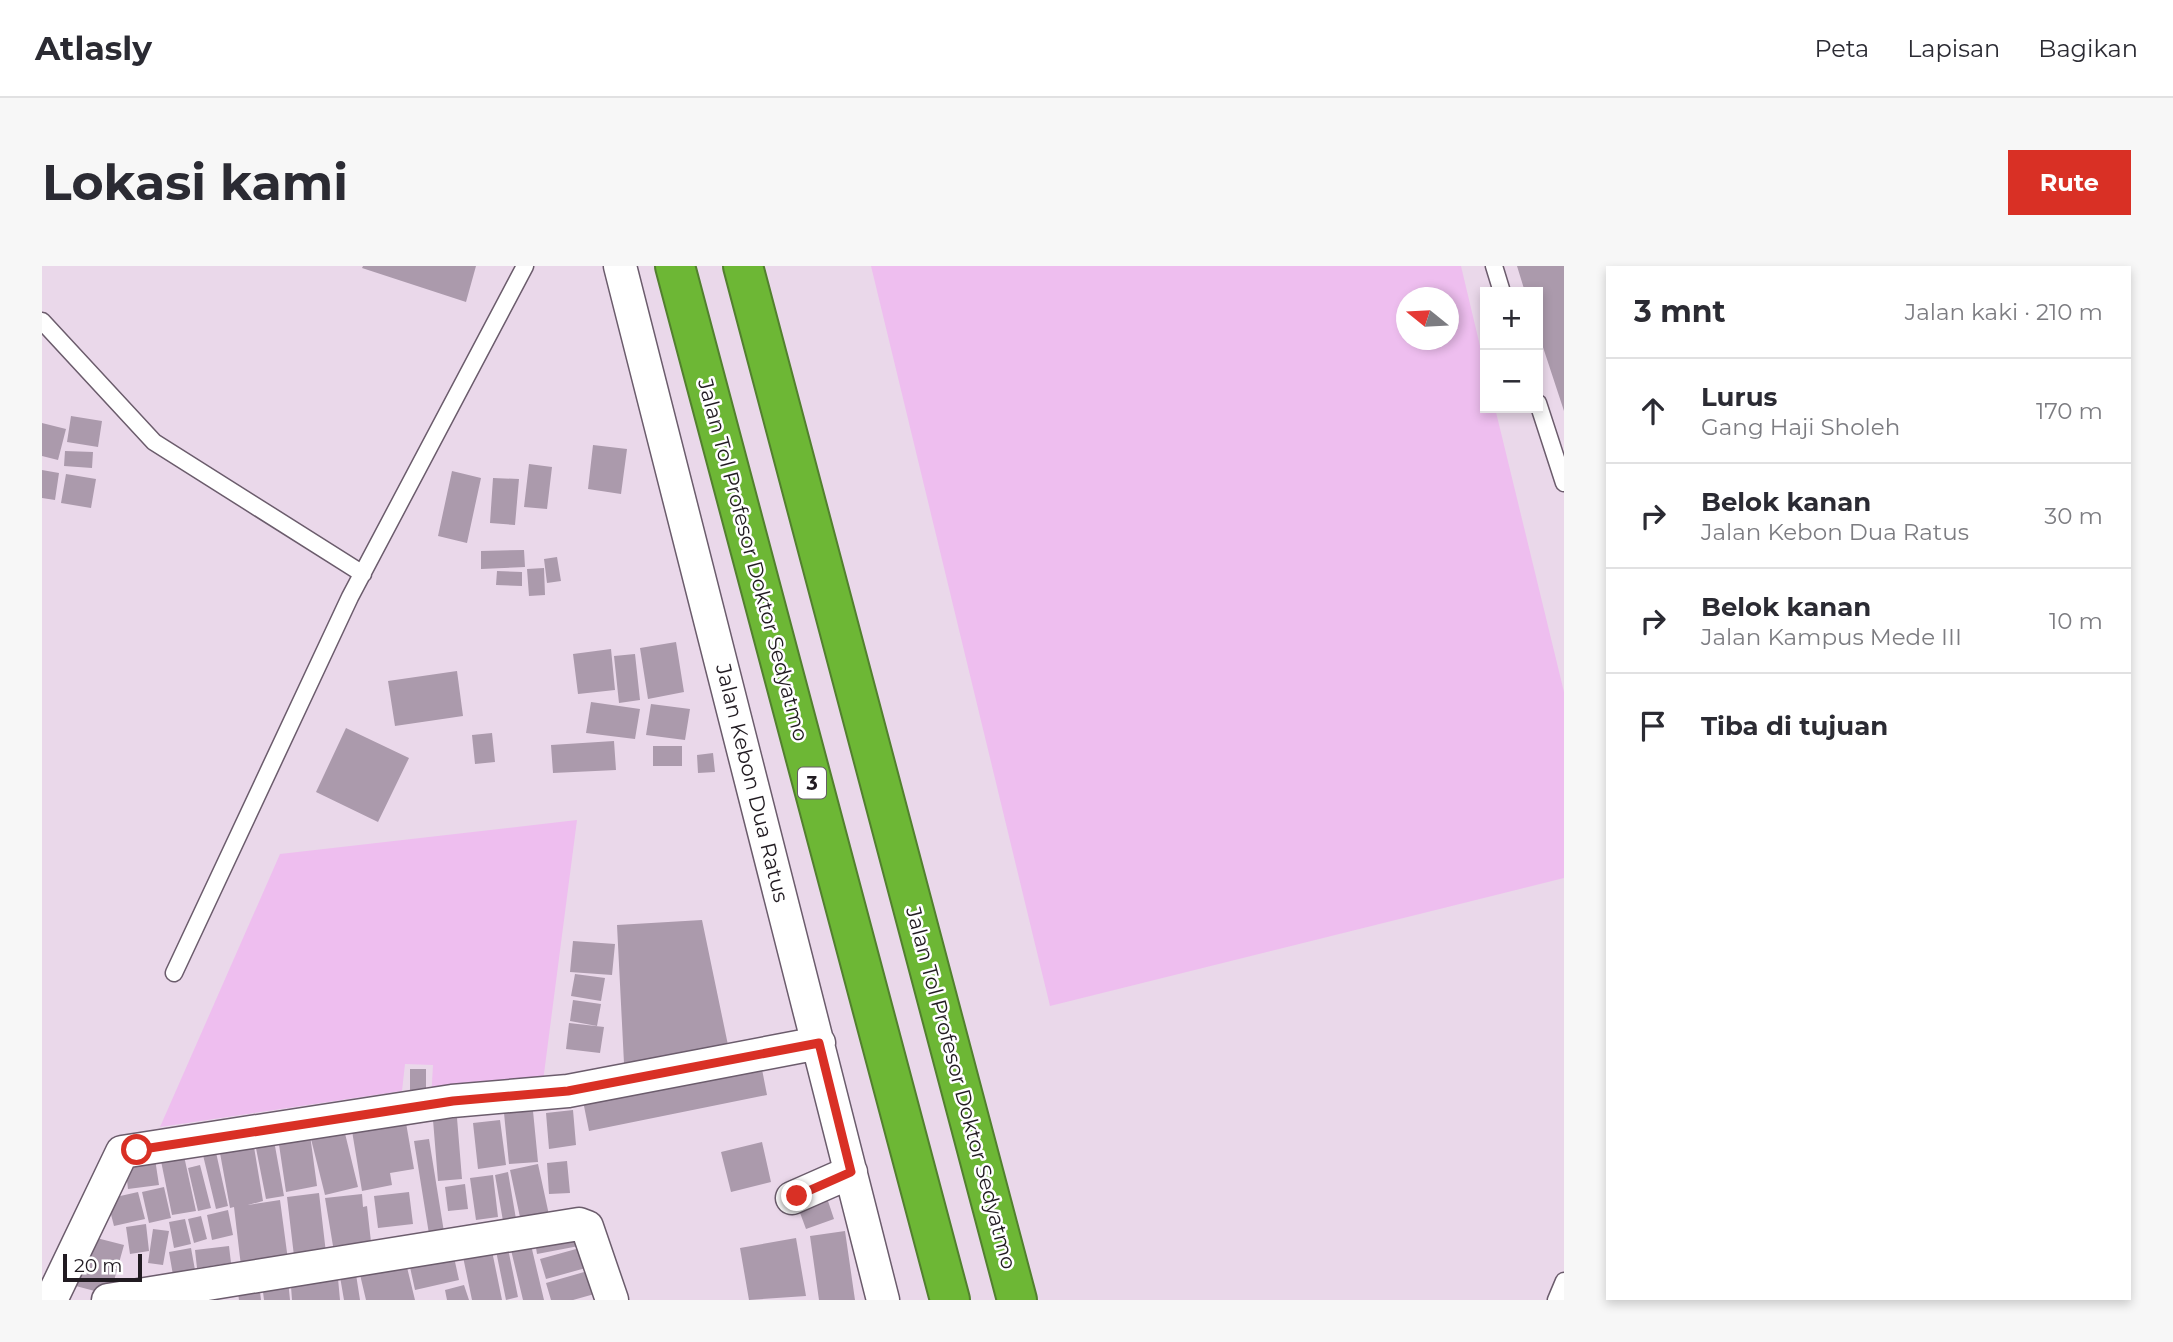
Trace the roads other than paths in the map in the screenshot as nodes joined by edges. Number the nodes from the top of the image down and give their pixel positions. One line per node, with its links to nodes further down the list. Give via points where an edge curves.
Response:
1 (525, 266): 10 (lane)
2 (620, 266): 12 (street, Jalan Kebon Dua Ratus)
3 (675, 266): 20 (highway, Jalan Tol Profesor Doktor Sedyatmo / 3)
4 (743, 266): 21 (highway, Jalan Tol Profesor Doktor Sedyatmo)
5 (1494, 266): 6 (lane)
6 (1500, 287)
7 (42, 321): 10 (lane, via 154,442)
8 (1541, 413): 9 (lane)
9 (1564, 484)
10 (363, 574): 11 (lane)
11 (174, 973)
12 (819, 1043): 13 (street, Jalan Kebon Dua Ratus); 16 (street, via 568,1091 453,1101 122,1152)
13 (851, 1172): 14 (street); 19 (street, Jalan Kebon Dua Ratus)
14 (792, 1198)
15 (1564, 1280): 22 (lane)
16 (51, 1300)
17 (108, 1300): 18 (street, via 584,1224)
18 (612, 1300)
19 (883, 1300)
20 (950, 1300)
21 (1017, 1300)
22 (1556, 1300)

